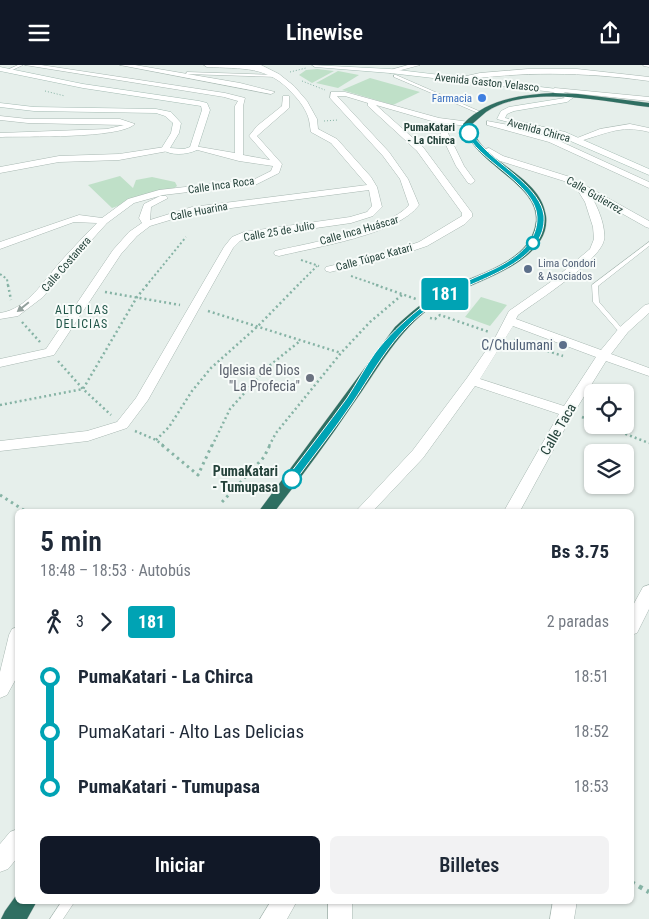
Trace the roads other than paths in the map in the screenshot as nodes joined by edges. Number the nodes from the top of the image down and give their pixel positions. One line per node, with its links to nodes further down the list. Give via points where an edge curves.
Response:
1 (21, 65): 10 (lane)
2 (28, 65): 38 (street, via 239,98 242,101 239,106)
3 (123, 65): 17 (street)
4 (207, 65): 7 (street)
5 (314, 65): 8 (street, Avenida Gaston Velasco)
6 (417, 65): 12 (street)
7 (259, 66): 13 (street)
8 (324, 66): 9 (street, Avenida Gaston Velasco)
9 (381, 68): 12 (street, Avenida Gaston Velasco)
10 (4, 70): 35 (street, via 204,105 206,110)
11 (187, 73): 13 (lane)
12 (392, 73): 14 (street, Avenida Gaston Velasco); 24 (lane)
13 (278, 77): 44 (street, via 302,100 314,122 314,130 334,141)
14 (456, 79): 15 (street, via 531,70); 16 (street, Avenida Gaston Velasco)
15 (649, 79)
16 (555, 90): 18 (street, Avenida Gaston Velasco); 20 (street)
17 (271, 92)
18 (570, 95): 23 (highway); 24 (highway, via 513,99); 31 (street, Avenida Chirca, via 567,100 512,109 501,116 503,120)
19 (286, 98): 39 (street, via 283,110 254,136)
20 (649, 99)
21 (368, 101): 26 (street); 52 (street, Calle Inca Huáscar, via 341,94 333,96 386,154 404,179 413,209 399,220); 53 (street, Calle Túpac Katari, via 420,149 467,217 423,243)
22 (0, 105): 36 (street, via 168,114 174,118 177,128)
23 (649, 105)
24 (478, 112): 29 (highway)
25 (0, 118): 33 (street, via 131,123 124,128 107,131)
26 (438, 120): 29 (street); 42 (street, via 460,166)
27 (610, 122): 30 (street); 32 (street); 34 (street)
28 (490, 123): 31 (street, Avenida Chirca)
29 (467, 124): 37 (highway, via 468,133)
30 (649, 125)
31 (530, 129): 34 (street, Avenida Chirca); 43 (street, Avenida Chirca)
32 (649, 130)
33 (0, 135)
34 (576, 140): 41 (street, Avenida Chirca)
35 (194, 148): 36 (street, via 180,151); 38 (street)
36 (165, 149): 40 (street, via 119,157 59,159)
37 (483, 151): 45 (street, Calle Gutierrez, via 559,175); 64 (highway, via 516,178 532,197 541,216 533,243 507,265 447,293 410,321 379,354 350,400)
38 (239, 158): 39 (street)
39 (278, 164): 46 (street, Calle Inca Roca, via 275,173 256,181)
40 (0, 170)
41 (649, 172)
42 (471, 181)
43 (649, 185)
44 (373, 187): 48 (street, Calle Huarina, via 192,210); 63 (street, Calle 25 de Julio, via 377,207 370,214 236,239 228,247 140,400 122,425 88,435)
45 (581, 187): 49 (street, Calle Gutierrez); 56 (street, via 598,227 599,239 595,250 514,313)
46 (179, 191): 47 (street, Calle Inca Roca, via 131,201); 48 (street, via 147,206 144,217)
47 (104, 221): 51 (street, via 71,220); 55 (street, Calle Costanera, one-way to 55, via 39,295 14,314)
48 (147, 224): 59 (street, Calle Huarina, via 122,246 50,352)
49 (649, 225)
50 (649, 244): 57 (lane, via 595,285 596,302)
51 (0, 246)
52 (279, 253)
53 (330, 269)
54 (649, 307): 57 (street, Calle Taca)
55 (0, 315)
56 (510, 321): 58 (street); 61 (street)
57 (622, 332): 58 (street, Calle Taca)
58 (605, 355): 60 (street); 62 (street, Calle Taca)
59 (0, 363)
60 (649, 372)
61 (472, 381): 62 (street); 65 (street, via 418,454)
62 (567, 412): 66 (street, Calle Taca)
63 (0, 446)
64 (268, 509)
65 (366, 509)
66 (513, 509)
67 (649, 592): 68 (street)
68 (634, 621)
69 (15, 654): 70 (street, via 6,682)
70 (0, 689)
71 (15, 844): 72 (street)
72 (0, 861)
73 (24, 904): 78 (highway)
74 (67, 904): 79 (lane)
75 (284, 904): 80 (street)
76 (340, 904): 81 (street)
77 (564, 904): 82 (street)
78 (13, 919)
79 (56, 919)
80 (272, 919)
81 (340, 919)
82 (562, 919)

